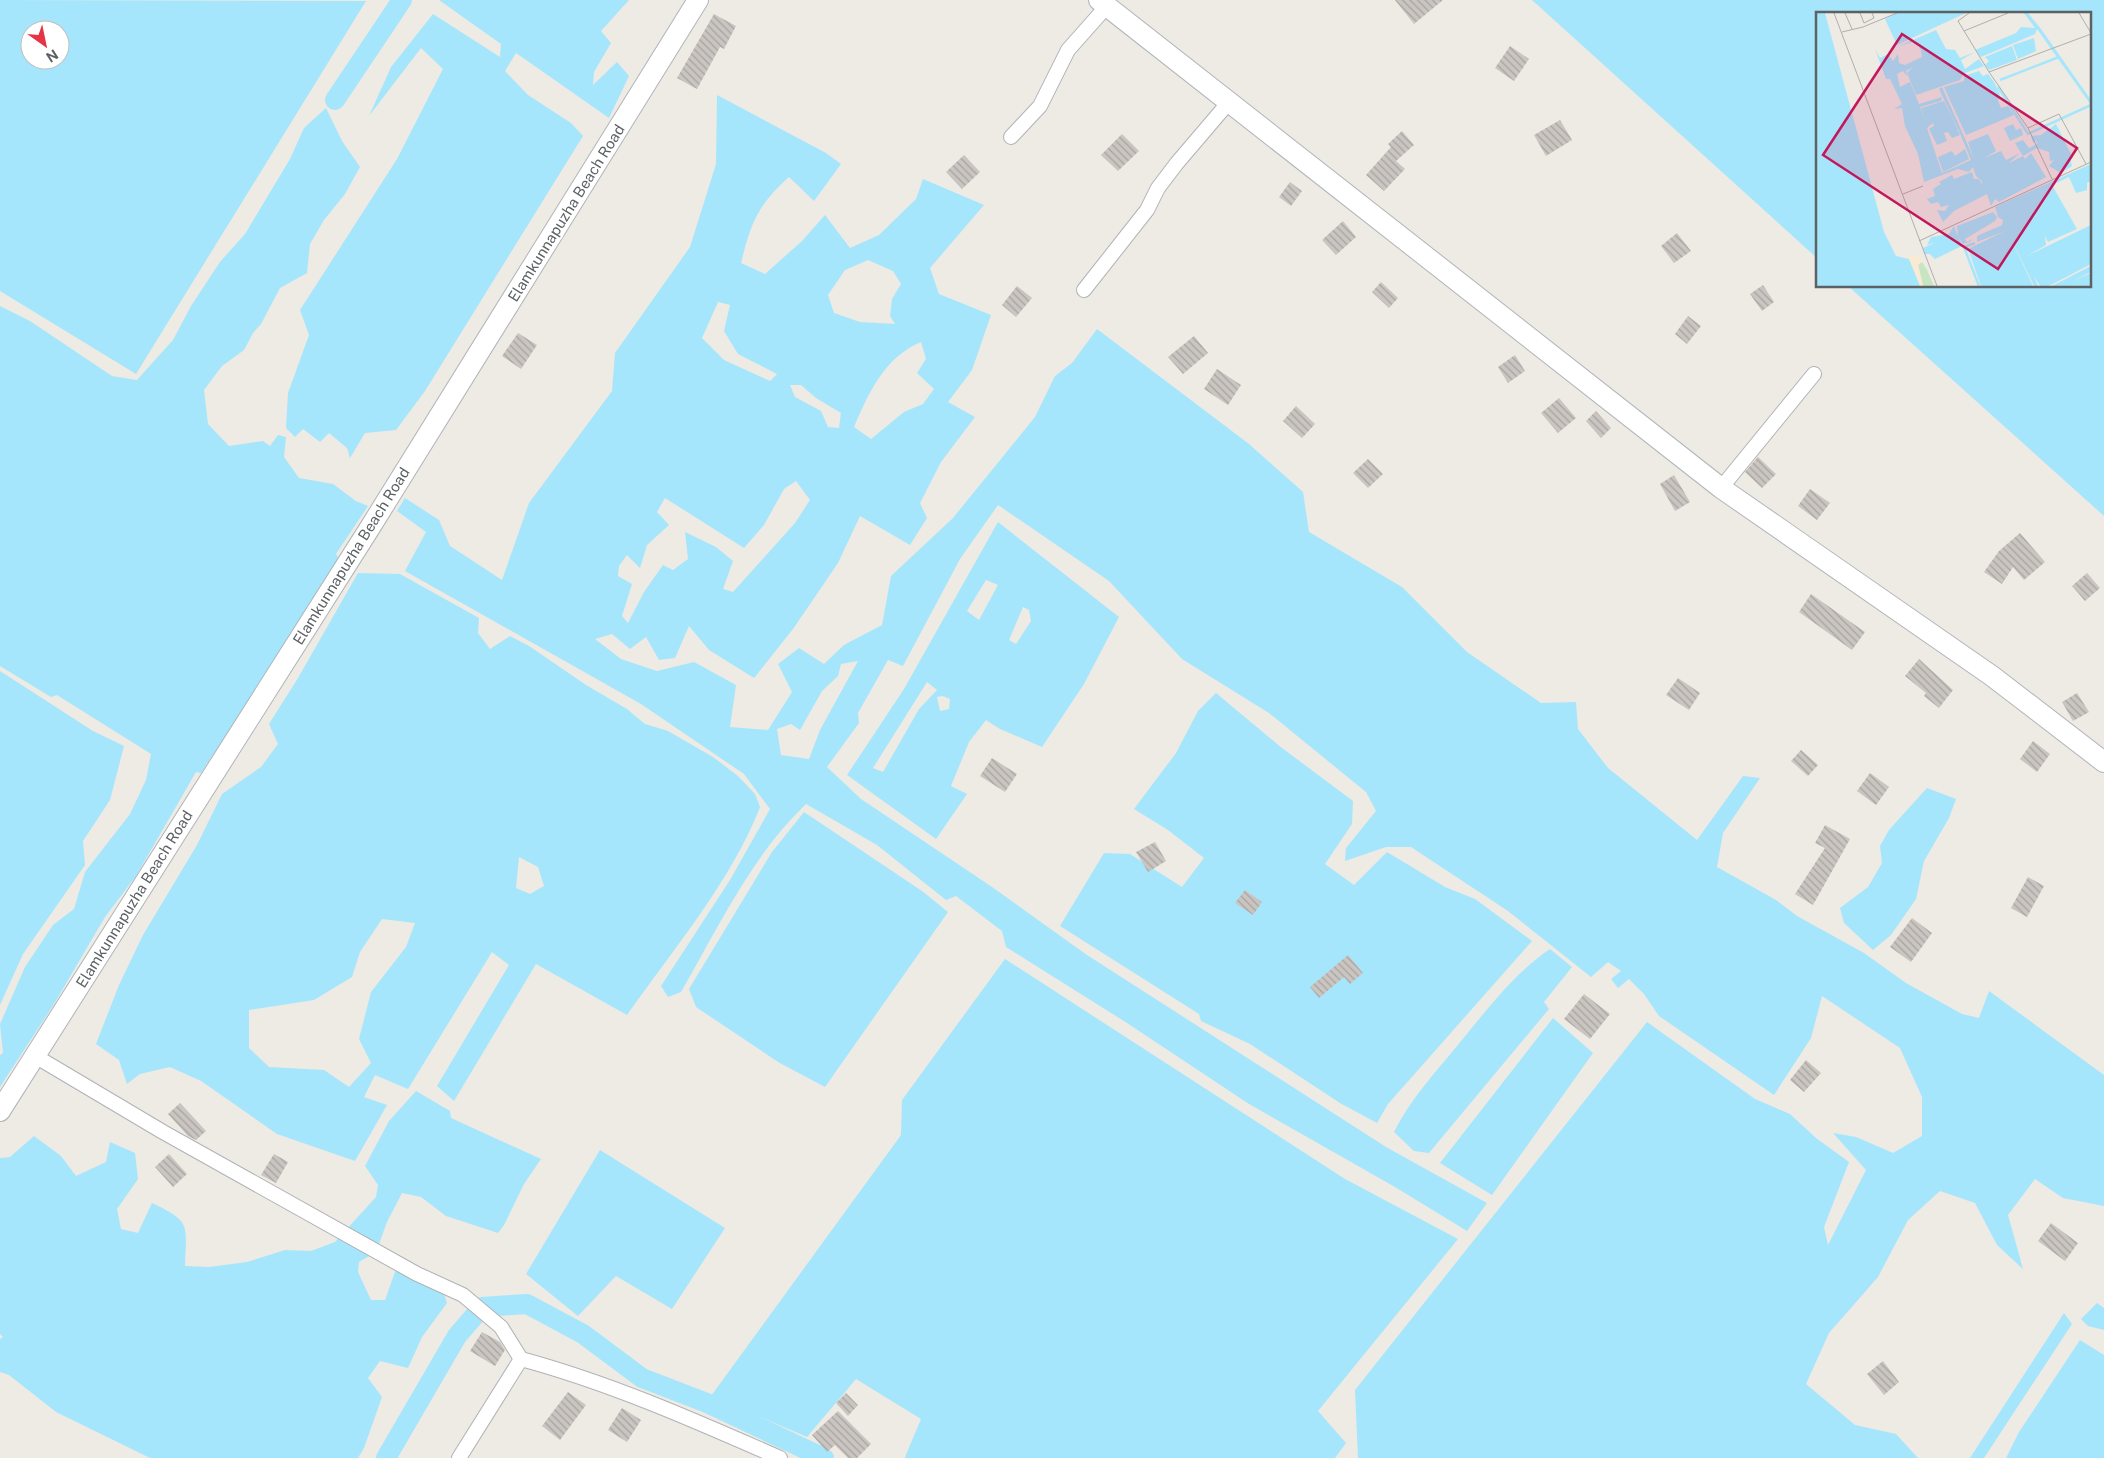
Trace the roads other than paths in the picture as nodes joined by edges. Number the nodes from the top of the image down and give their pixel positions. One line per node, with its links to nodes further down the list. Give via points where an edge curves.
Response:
1 (698, 0): 9 (main road, Elamkunnapuzha Beach Road, via 376,518)
2 (1103, 3): 3 (main road); 4 (street, via 1068,50 1040,106)
3 (1230, 102): 5 (street, via 1177,163 1158,188 1147,210); 7 (main road)
4 (1011, 137)
5 (1084, 290)
6 (1814, 374): 7 (street)
7 (1721, 488): 8 (main road, via 1992,676)
8 (2104, 762)
9 (34, 1056): 10 (main road, Elamkunnapuzha Beach Road); 11 (street, via 417,1274 463,1295 501,1328)
10 (0, 1111)
11 (521, 1359): 12 (street); 13 (street, via 658,1406)
12 (459, 1458)
13 (780, 1458)

